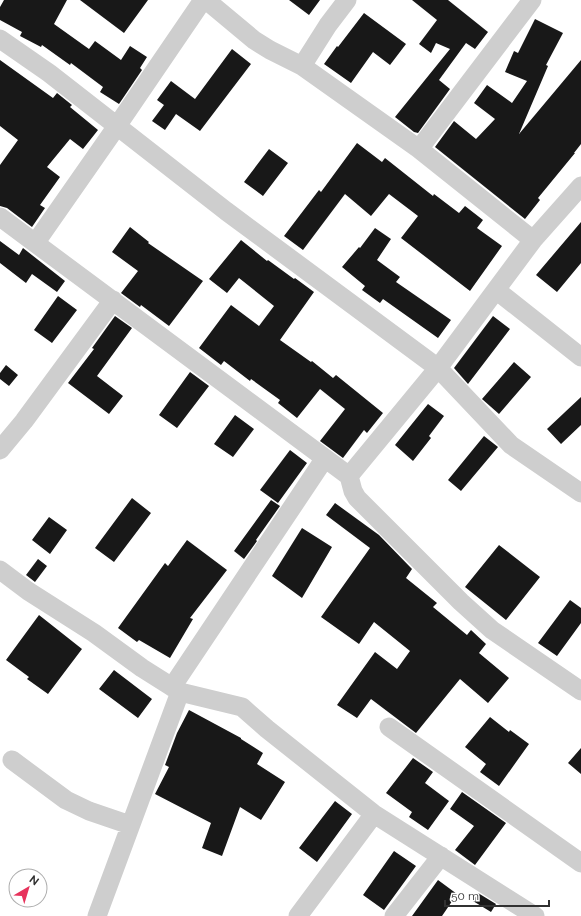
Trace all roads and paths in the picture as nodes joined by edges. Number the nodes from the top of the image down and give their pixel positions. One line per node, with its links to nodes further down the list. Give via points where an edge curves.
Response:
1 (203, 0): 7 (street)
2 (206, 0): 6 (street, via 254,40)
3 (347, 0): 6 (street)
4 (532, 0): 8 (street)
5 (0, 39): 7 (street)
6 (302, 66): 8 (street)
7 (117, 126): 12 (street); 16 (street, via 226,211)
8 (419, 149): 11 (street)
9 (581, 186): 11 (street)
10 (0, 217): 12 (street)
11 (534, 240): 13 (street)
12 (36, 242): 14 (street)
13 (496, 290): 15 (street); 16 (street)
14 (113, 300): 17 (street); 18 (street)
15 (581, 357)
16 (438, 368): 19 (street); 20 (street, via 511,445)
17 (0, 450)
18 (324, 458): 19 (street); 22 (street)
19 (349, 476): 23 (street, via 352,491 357,498 461,602 492,630)
20 (581, 493)
21 (0, 570): 22 (street)
22 (176, 689): 26 (street, via 242,707); 27 (street)
23 (581, 691)
24 (389, 727): 29 (street)
25 (12, 760): 27 (street, via 66,800)
26 (374, 814): 28 (street); 31 (street)
27 (130, 825): 30 (street)
28 (442, 856): 32 (street); 33 (street)
29 (581, 863)
30 (97, 916)
31 (298, 916)
32 (394, 916)
33 (535, 916)

